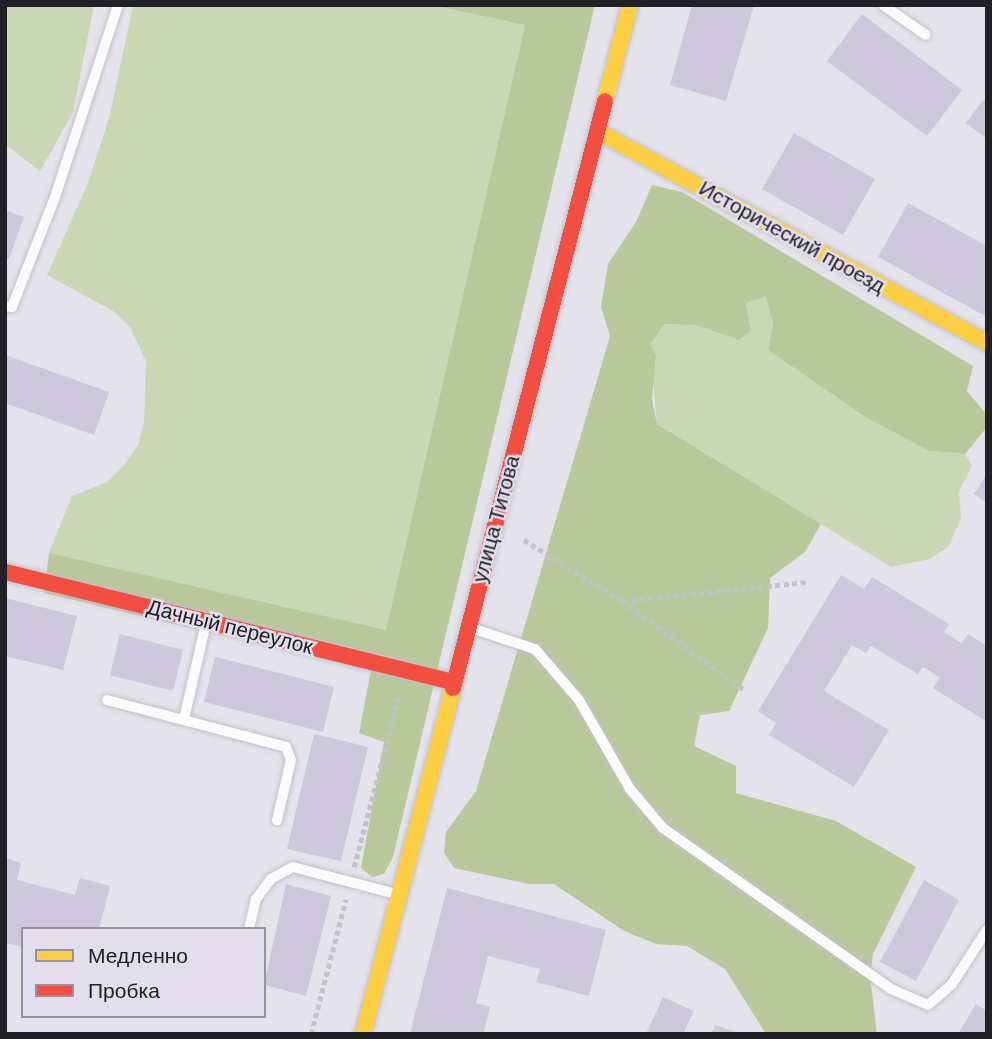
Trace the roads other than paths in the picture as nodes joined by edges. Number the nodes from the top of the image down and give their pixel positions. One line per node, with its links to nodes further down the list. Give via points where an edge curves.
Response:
1 (118, 5): 6 (lane, via 54,200 12,307)
2 (630, 5): 5 (main road, улица Титова)
3 (883, 5): 4 (lane)
4 (926, 36)
5 (597, 131): 7 (main road, Исторический проезд); 10 (main road, улица Титова)
6 (5, 306)
7 (987, 343)
8 (5, 572): 9 (main road, Дачный переулок)
9 (206, 621): 11 (main road, Дачный переулок); 13 (lane)
10 (468, 627): 11 (main road, улица Титова); 17 (lane, via 535,649 579,700 630,789 663,828 891,989 928,1005 953,984)
11 (454, 682): 15 (main road, улица Титова)
12 (107, 700): 13 (lane)
13 (184, 719): 14 (lane, via 286,747 291,761)
14 (277, 820)
15 (399, 894): 16 (lane, via 293,867 263,889); 18 (main road, улица Титова)
16 (250, 927)
17 (987, 930)
18 (363, 1034)

